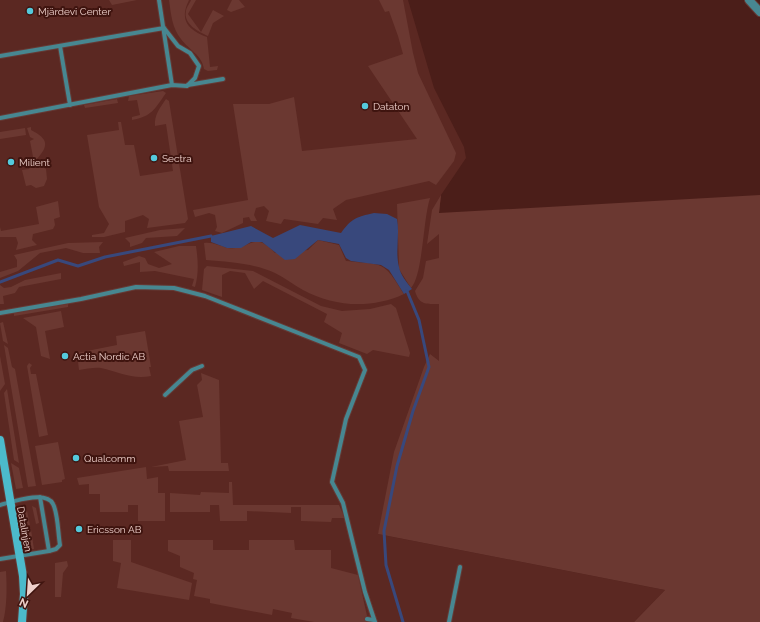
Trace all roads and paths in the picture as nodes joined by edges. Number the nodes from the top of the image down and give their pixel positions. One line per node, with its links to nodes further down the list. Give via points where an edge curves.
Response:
1 (159, 0): 4 (lane)
2 (749, 0): 3 (street)
3 (760, 12)
4 (164, 28): 5 (lane); 8 (lane); 9 (lane, via 178,46 190,53 199,66)
5 (60, 46): 6 (lane); 10 (lane)
6 (0, 56)
7 (223, 79): 9 (lane)
8 (172, 85): 9 (lane); 10 (lane)
9 (187, 86)
10 (70, 105): 11 (lane)
11 (0, 118)
12 (0, 313): 24 (lane, via 136,287 174,288 212,299 359,357 365,370 346,419 332,482 343,504)
13 (202, 366): 14 (lane, via 192,370)
14 (164, 395)
15 (0, 440): 17 (street, Datalinjen)
16 (40, 497): 17 (lane); 19 (lane); 19 (lane, via 48,499 53,504 60,545 56,550)
17 (10, 503): 18 (lane); 20 (street, Datalinjen)
18 (0, 505)
19 (50, 551): 20 (lane)
20 (20, 556): 21 (lane); 25 (street, Datalinjen, via 24,594)
21 (0, 559)
22 (460, 567): 26 (lane)
23 (367, 619): 24 (lane)
24 (375, 621)
25 (22, 622)
26 (450, 622)

